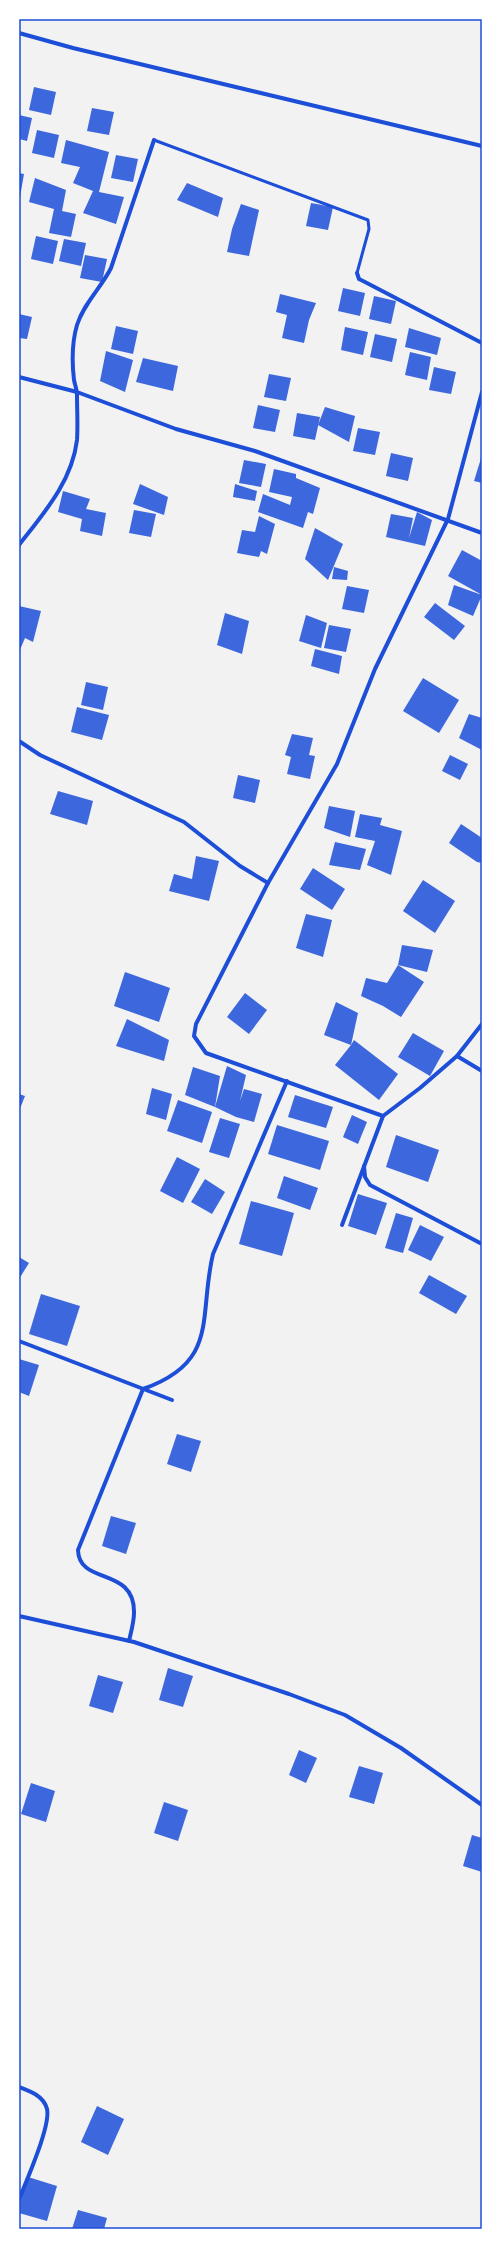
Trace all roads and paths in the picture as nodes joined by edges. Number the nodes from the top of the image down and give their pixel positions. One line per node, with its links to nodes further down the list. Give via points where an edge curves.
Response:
1 (19, 33): 3 (street)
2 (154, 140): 4 (lane, via 368,220 369,228); 7 (street, via 111,268 103,283 88,301 77,325 73,348)
3 (482, 146)
4 (356, 273): 5 (street, via 359,279)
5 (482, 343)
6 (19, 377): 7 (street)
7 (77, 392): 9 (street, via 176,429 255,451); 11 (street, via 77,440 65,480 51,504)
8 (482, 392): 9 (street)
9 (448, 519): 10 (street); 13 (street, via 375,669 337,764)
10 (482, 533)
11 (19, 545)
12 (19, 741): 13 (street, via 40,754 184,822 240,866)
13 (268, 883): 17 (street, via 196,1024 194,1036 206,1053)
14 (482, 1024): 15 (street)
15 (457, 1056): 16 (street); 18 (street)
16 (482, 1071)
17 (286, 1081): 18 (street); 23 (street, via 213,1254 205,1325 198,1346 178,1371)
18 (383, 1116): 19 (street)
19 (364, 1166): 20 (street); 21 (street, via 365,1177 370,1185)
20 (342, 1225)
21 (482, 1244)
22 (19, 1341): 23 (street)
23 (143, 1389): 24 (street); 26 (street, via 78,1550 78,1558 89,1570 115,1580 131,1593 134,1614)
24 (172, 1400)
25 (19, 1616): 26 (street)
26 (129, 1641): 27 (street, via 345,1715 401,1748)
27 (482, 1805)
28 (19, 2087): 29 (street, via 33,2092 47,2109 46,2125)
29 (19, 2200)

